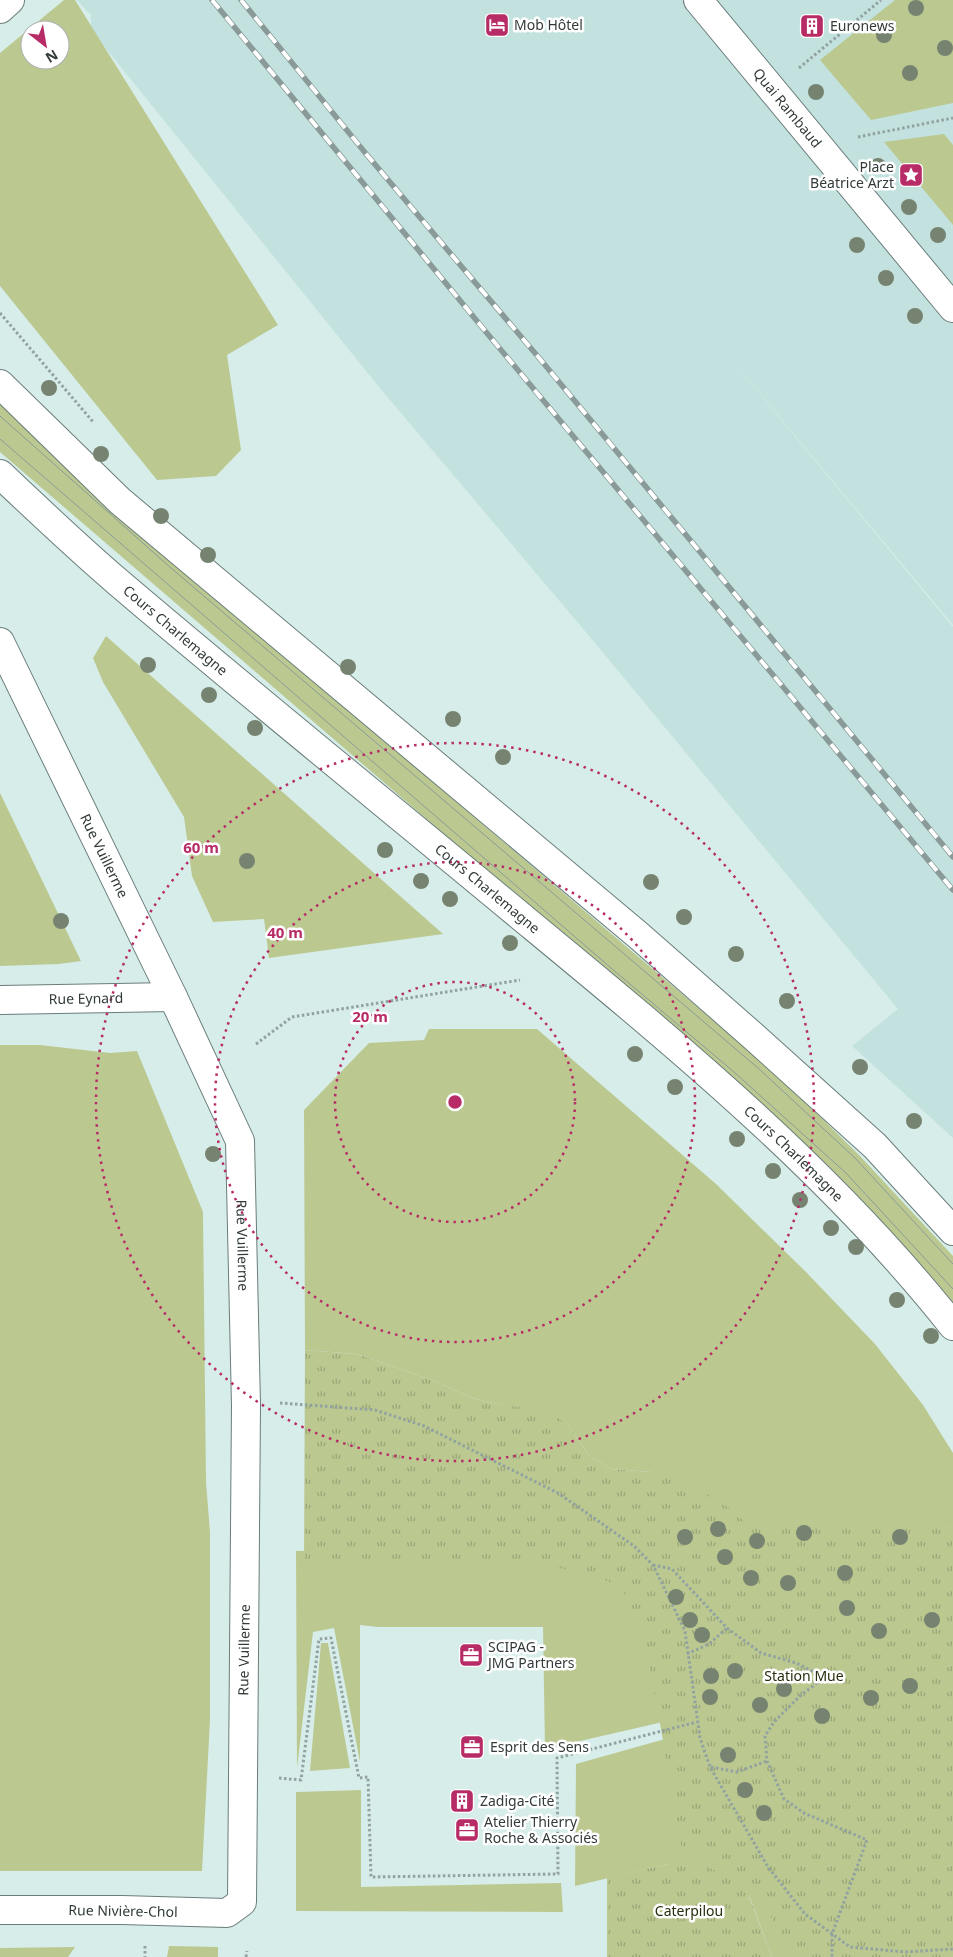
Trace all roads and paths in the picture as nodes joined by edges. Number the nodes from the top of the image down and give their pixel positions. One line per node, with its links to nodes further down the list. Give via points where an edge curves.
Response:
1 (10, 0): 4 (street)
2 (698, 0): 5 (street, Quai Rambaud)
3 (881, 0): 5 (path)
4 (0, 9)
5 (771, 90): 7 (street, Quai Rambaud)
6 (953, 118): 7 (path)
7 (818, 145): 8 (street, Quai Rambaud)
8 (953, 308)
9 (0, 384): 16 (street, via 120,501 638,935 753,1036 875,1146)
10 (0, 474): 17 (street, Cours Charlemagne, via 116,581 575,961 716,1082 832,1190)
11 (0, 642): 13 (street, Rue Vuillerme)
12 (520, 980): 15 (path, via 292,1017)
13 (173, 997): 14 (street, Rue Eynard); 18 (street, Rue Vuillerme, via 240,1141)
14 (0, 1000)
15 (256, 1044)
16 (953, 1231)
17 (953, 1326)
18 (246, 1405): 19 (path, via 281,1403 375,1410 424,1426 558,1493 634,1546); 26 (street, Rue Vuillerme)
19 (653, 1564): 20 (path, via 672,1569); 21 (path, via 685,1631)
20 (727, 1628): 21 (path, via 709,1644); 23 (path, via 762,1653 814,1672 817,1683 774,1722 765,1736)
21 (687, 1654): 22 (path)
22 (697, 1722): 24 (path); 25 (path, via 557,1758 558,1874 371,1877 368,1777 359,1778 331,1638 319,1639 301,1780)
23 (766, 1761): 24 (path, via 737,1772); 28 (path, via 784,1799 804,1813 868,1840)
24 (710, 1766): 28 (path, via 768,1867 805,1914)
25 (279, 1778)
26 (242, 1902): 27 (street, Rue Nivière-Chol, via 227,1913)
27 (0, 1910)
28 (832, 1934): 30 (path, via 850,1947 905,1952); 34 (path)
29 (145, 1946): 32 (path)
30 (953, 1949)
31 (247, 1951): 33 (path)
32 (145, 1957)
33 (246, 1957)
34 (832, 1957)

